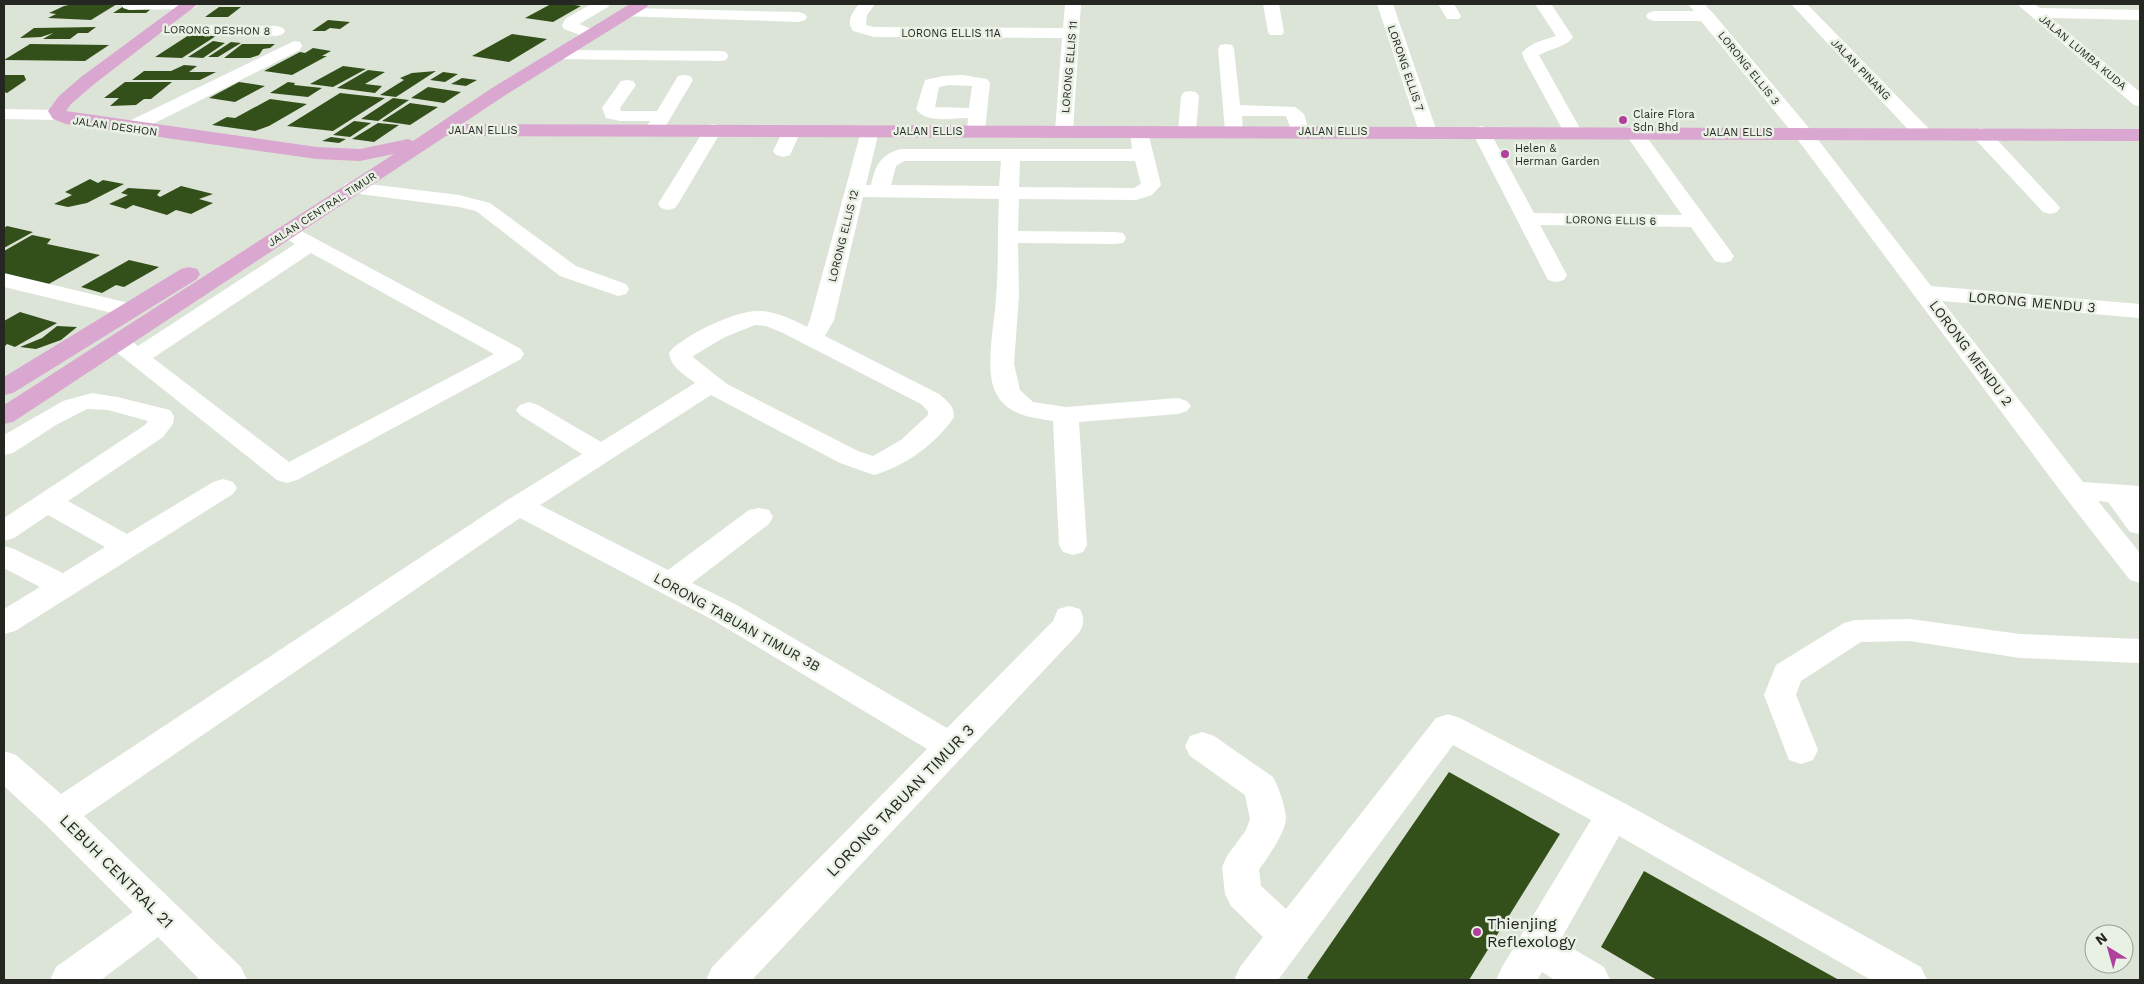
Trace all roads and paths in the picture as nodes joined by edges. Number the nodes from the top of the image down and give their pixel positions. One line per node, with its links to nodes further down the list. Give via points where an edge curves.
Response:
1 (190, 4): 9 (street); 16 (main road, JALAN DESHON)
2 (602, 4): 20 (street, via 571,22 570,26)
3 (867, 4): 19 (street, LORONG ELLIS 11A, via 857,23 859,28 874,32)
4 (1073, 4): 19 (street, LORONG ELLIS 11)
5 (1271, 4): 18 (street)
6 (1385, 4): 44 (street, LORONG ELLIS 7)
7 (1543, 4): 46 (street, via 1565,37 1530,53)
8 (1799, 4): 50 (street, JALAN PINANG)
9 (130, 5)
10 (634, 8): 15 (street); 20 (main road, JALAN CENTRAL TIMUR)
11 (2031, 8): 13 (street); 29 (street, JALAN LUMBA KUDA)
12 (1702, 10): 14 (street); 48 (street, LORONG ELLIS 3)
13 (2140, 15)
14 (1654, 16)
15 (799, 17)
16 (156, 30): 17 (street, LORONG DESHON 8); 32 (main road, JALAN DESHON, via 65,100 57,111)
17 (277, 31)
18 (1276, 32)
19 (1072, 33): 39 (street, LORONG ELLIS 11)
20 (592, 34): 23 (main road, JALAN CENTRAL TIMUR)
21 (294, 46): 34 (street)
22 (1226, 49): 30 (street)
23 (558, 55): 24 (street); 28 (main road, JALAN CENTRAL TIMUR)
24 (720, 56)
25 (684, 80): 33 (street)
26 (627, 85): 33 (street, via 611,108 612,114)
27 (1190, 96): 40 (street)
28 (486, 100): 35 (main road, JALAN ELLIS, via 490,114 499,121); 49 (main road, JALAN CENTRAL TIMUR)
29 (2140, 101)
30 (1233, 110): 41 (street); 42 (street, via 1289,111 1295,114)
31 (4, 114): 32 (street)
32 (59, 115): 34 (main road, JALAN DESHON)
33 (658, 123): 35 (main road, JALAN ELLIS); 36 (main road, JALAN ELLIS)
34 (130, 128): 54 (main road, JALAN DESHON)
35 (526, 130): 49 (main road, JALAN ELLIS)
36 (713, 130): 37 (main road, JALAN ELLIS); 61 (street)
37 (792, 131): 38 (main road, JALAN ELLIS); 53 (street)
38 (870, 131): 39 (main road, JALAN ELLIS, via 977,122); 58 (street, LORONG ELLIS 12)
39 (1064, 131): 43 (main road, JALAN ELLIS)
40 (1187, 131): 41 (main road, JALAN ELLIS); 43 (main road, JALAN ELLIS)
41 (1234, 131): 42 (main road, JALAN ELLIS)
42 (1300, 131): 44 (main road, JALAN ELLIS)
43 (1139, 132): 56 (street)
44 (1428, 132): 45 (main road, JALAN ELLIS)
45 (1481, 132): 46 (main road, JALAN ELLIS); 63 (street)
46 (1573, 132): 47 (main road, JALAN ELLIS)
47 (1633, 132): 48 (main road, JALAN ELLIS); 64 (street)
48 (1802, 132): 50 (main road, JALAN ELLIS); 73 (street, LORONG MENDU 2)
49 (435, 134): 54 (main road, via 384,151 360,155); 57 (main road, JALAN CENTRAL TIMUR)
50 (1923, 134): 51 (main road, JALAN ELLIS)
51 (1981, 134): 52 (main road, JALAN ELLIS); 62 (street)
52 (2140, 135)
53 (783, 151)
54 (317, 153): 74 (main road, JALAN CENTRAL TIMUR, via 350,164 350,173)
55 (1011, 155): 56 (street); 59 (street, via 901,155 888,162); 60 (street)
56 (1142, 155): 60 (street, via 1151,185 1136,194)
57 (352, 188): 65 (main road, JALAN CENTRAL TIMUR); 72 (street, via 459,200 483,207 568,271)
58 (855, 191): 59 (street); 76 (street, LORONG ELLIS 12, via 822,320)
59 (879, 191): 60 (street)
60 (1009, 191): 66 (street)
61 (668, 204)
62 (2050, 208)
63 (1526, 219): 64 (street, LORONG ELLIS 6); 70 (street)
64 (1697, 221): 69 (street)
65 (287, 231): 68 (street); 77 (main road, JALAN CENTRAL TIMUR)
66 (1007, 237): 67 (street); 83 (street, via 1008,296 1002,364 1008,393 1025,408)
67 (1115, 238)
68 (310, 244): 78 (street); 78 (street, via 512,354 287,474)
69 (1723, 256)
70 (1556, 275)
71 (4, 280): 74 (street)
72 (618, 289)
73 (1924, 292): 75 (street, LORONG MENDU 3); 88 (street, LORONG MENDU 2)
74 (129, 310): 80 (main road, JALAN CENTRAL TIMUR)
75 (2140, 310)
76 (812, 339): 79 (street, via 770,320 755,318 737,322 681,353 682,361); 79 (street, via 930,399 941,408 941,417 924,436 893,458 874,466 849,457)
77 (118, 342): 78 (street); 84 (main road, JALAN CENTRAL TIMUR)
78 (138, 358)
79 (711, 384): 86 (street)
80 (4, 388)
81 (1178, 406): 83 (street)
82 (529, 410): 86 (street)
83 (1066, 415): 95 (street)
84 (4, 416)
85 (4, 447): 90 (street, via 82,402 94,401 161,416 154,431)
86 (600, 453): 91 (street)
87 (223, 488): 96 (street)
88 (2075, 490): 89 (street); 98 (street, LORONG MENDU 2)
89 (2128, 495): 93 (street)
90 (46, 502): 94 (street); 96 (street)
91 (519, 506): 99 (street, LORONG TABUAN TIMUR 3B); 108 (street)
92 (758, 517): 99 (street)
93 (2140, 525)
94 (4, 532)
95 (1072, 545)
96 (128, 547): 100 (street)
97 (4, 556): 100 (street)
98 (2140, 573)
99 (670, 584): 104 (street, LORONG TABUAN TIMUR 3B, via 724,612)
100 (64, 586): 102 (street)
101 (1069, 617): 104 (street, LORONG TABUAN TIMUR 3, via 1068,626)
102 (4, 623)
103 (2140, 651): 106 (street, via 2020,646 1910,630 1855,631 1787,674 1780,695)
104 (951, 746): 115 (street, LORONG TABUAN TIMUR 3)
105 (1202, 746): 111 (street, via 1261,786 1268,819 1260,839 1240,867 1244,894)
106 (1801, 750)
107 (4, 765): 108 (street, LEBUH CENTRAL 21)
108 (59, 814): 110 (street, LEBUH CENTRAL 21)
109 (1613, 815): 111 (street, via 1448,727); 112 (street); 119 (street)
110 (160, 914): 113 (street); 114 (street, LEBUH CENTRAL 21)
111 (1288, 936): 116 (street)
112 (1536, 947): 117 (street); 118 (street)
113 (70, 980)
114 (227, 980)
115 (726, 980)
116 (1254, 980)
117 (1516, 980)
118 (1590, 980)
119 (1907, 980)

